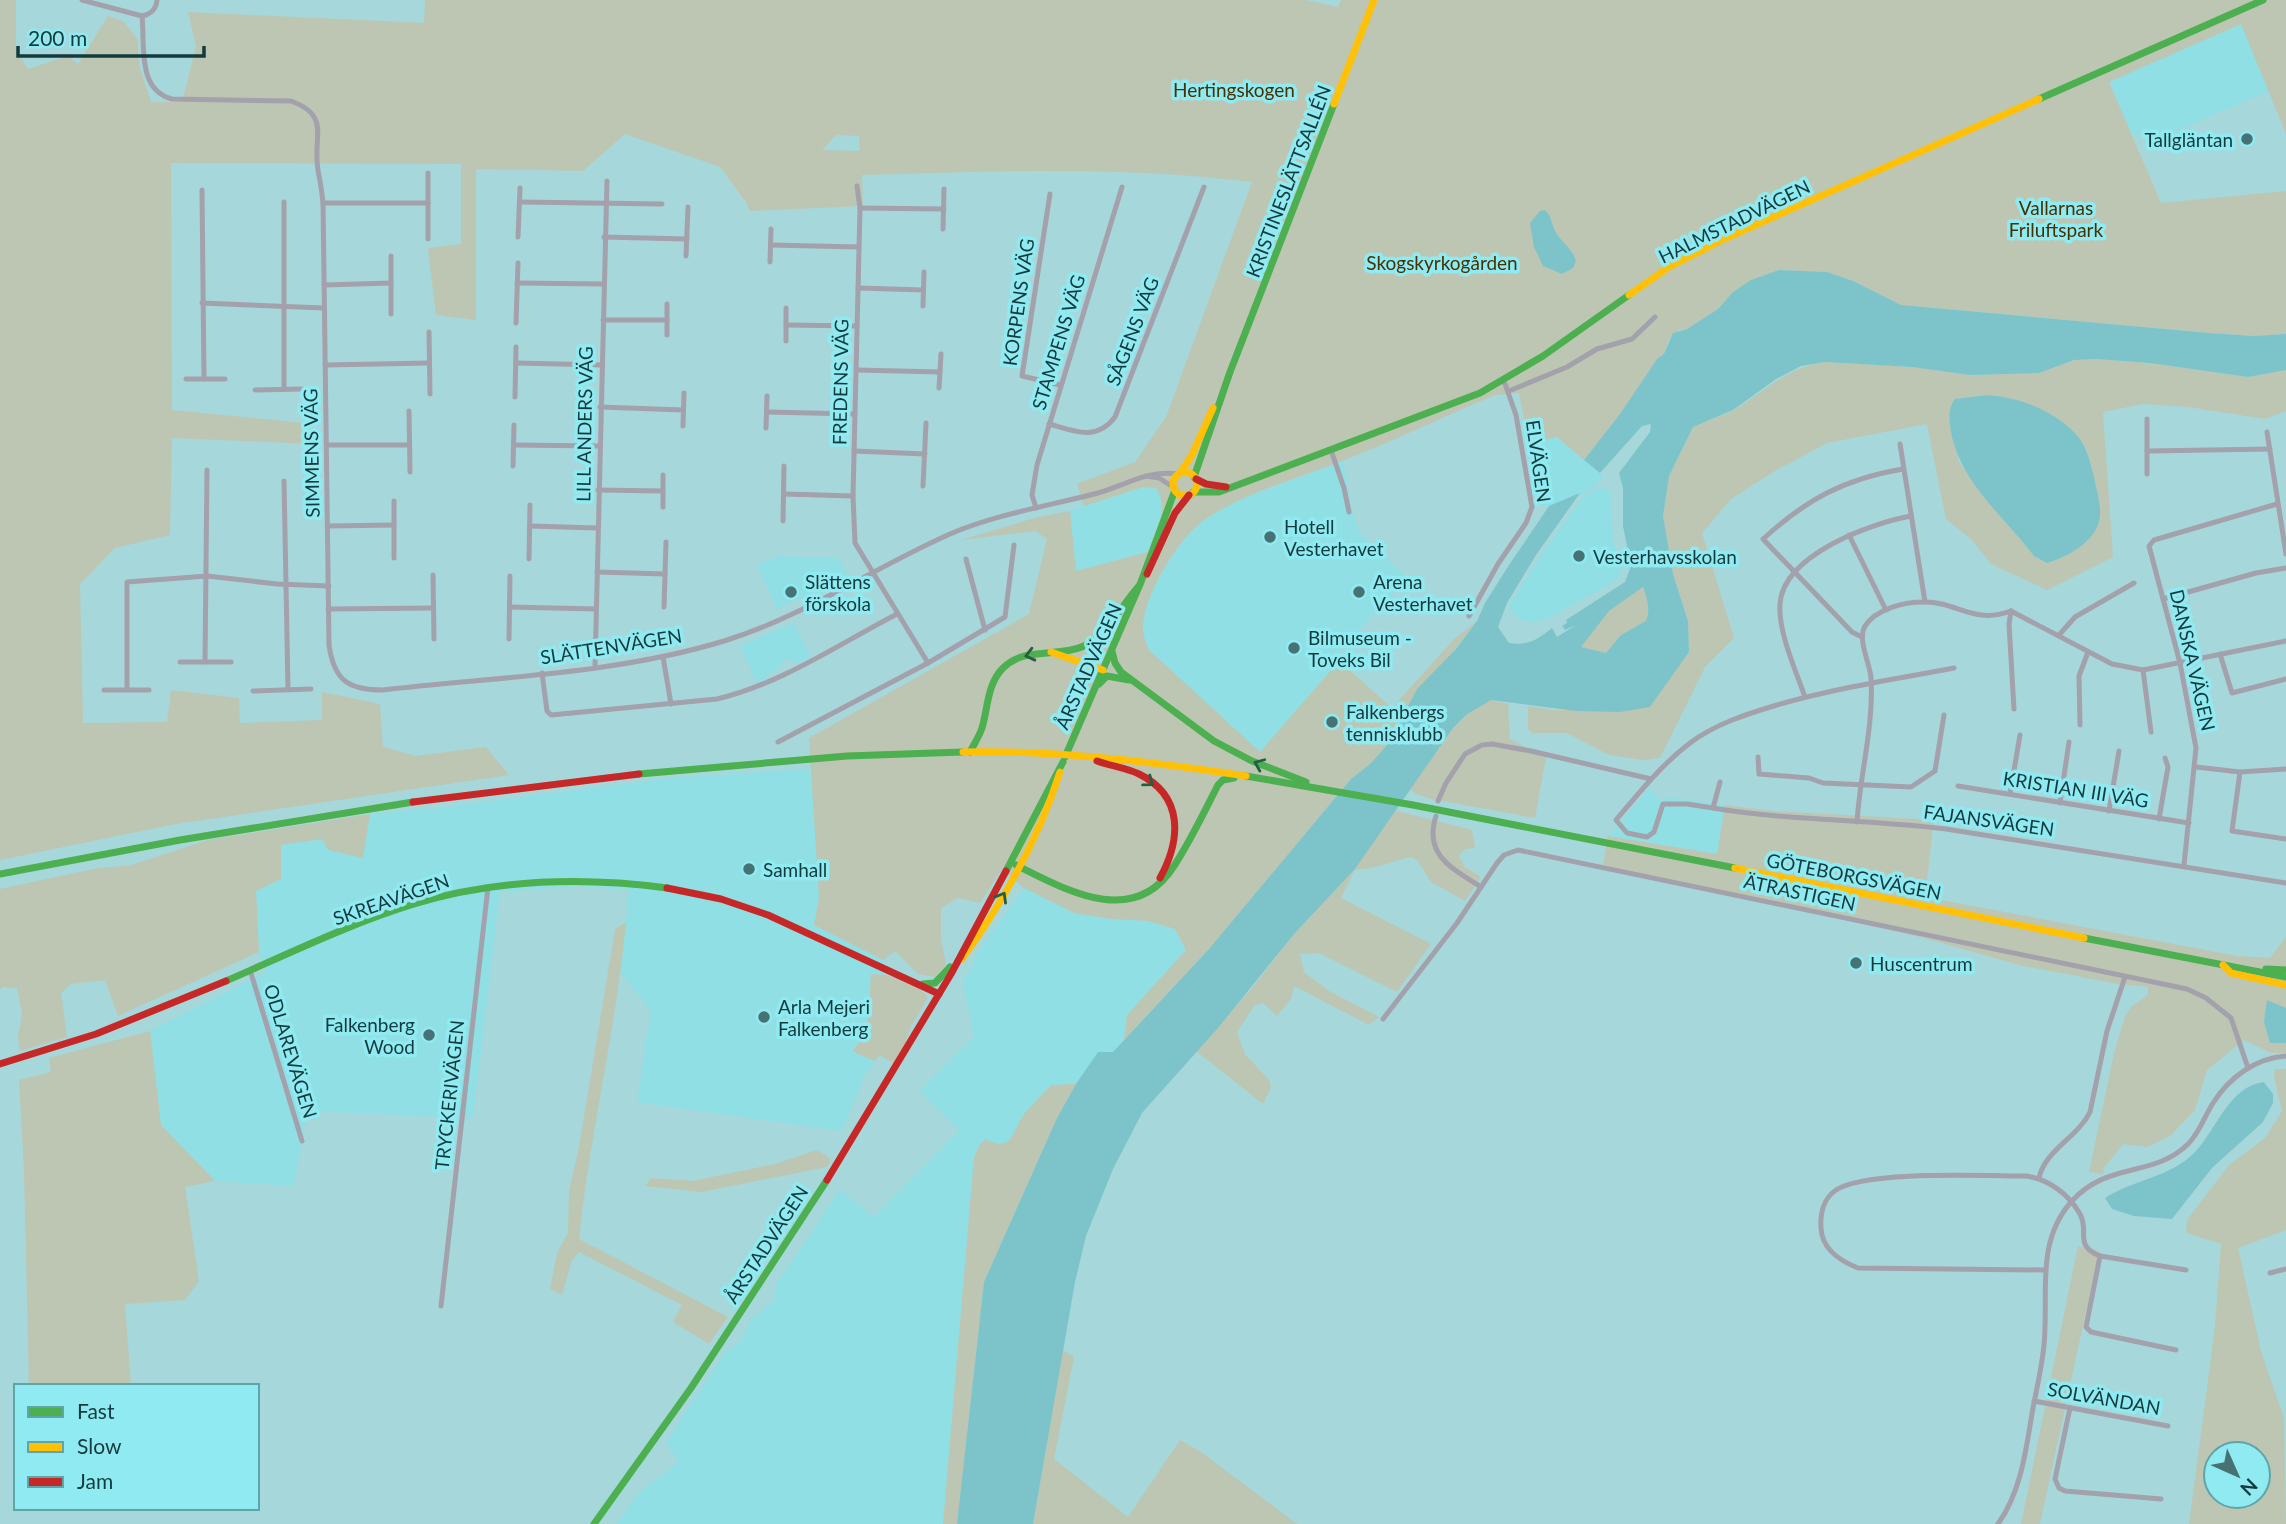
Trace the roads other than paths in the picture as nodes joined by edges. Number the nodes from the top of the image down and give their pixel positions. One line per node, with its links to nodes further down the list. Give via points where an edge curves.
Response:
1 (82, 0): 5 (street)
2 (157, 0): 5 (street, via 154,9)
3 (1374, 0): 67 (main road, KRISTINESLÄTTSALLÉN)
4 (2263, 0): 71 (main road, HALMSTADVÄGEN, via 1724,239 1669,267)
5 (142, 16): 17 (street, SIMMENS VÄG, via 146,76 160,95 290,101 311,111 318,126)
6 (428, 173): 18 (street)
7 (607, 181): 19 (street, LILL ANDERS VÄG)
8 (858, 186): 22 (street, FREDENS VÄG)
9 (1122, 187): 72 (street, STAMPENS VÄG)
10 (1204, 187): 89 (street, SÅGENS VÄG, via 1115,417 1091,434)
11 (520, 188): 16 (street)
12 (944, 189): 23 (street)
13 (202, 190): 43 (street)
14 (1050, 194): 72 (street, KORPENS VÄG, via 1022,376)
15 (284, 202): 45 (street)
16 (520, 202): 19 (street); 26 (street)
17 (323, 203): 18 (street); 40 (street, SIMMENS VÄG)
18 (428, 203): 28 (street)
19 (605, 203): 20 (street); 27 (street, LILL ANDERS VÄG)
20 (662, 204)
21 (688, 207): 29 (street)
22 (860, 208): 23 (street); 31 (street, FREDENS VÄG)
23 (943, 209): 25 (street)
24 (771, 229): 30 (street)
25 (943, 229)
26 (518, 237)
27 (604, 237): 29 (street); 39 (street, LILL ANDERS VÄG)
28 (428, 239)
29 (687, 239): 33 (street)
30 (771, 245): 31 (street); 34 (street)
31 (859, 247): 41 (street, FREDENS VÄG)
32 (391, 256): 37 (street)
33 (686, 256)
34 (770, 262)
35 (518, 263): 38 (street)
36 (924, 272): 42 (street)
37 (390, 283): 40 (street); 49 (street)
38 (517, 283): 39 (street); 53 (street)
39 (603, 284): 51 (street, LILL ANDERS VÄG)
40 (324, 285): 47 (street, SIMMENS VÄG)
41 (858, 288): 42 (street); 55 (street, FREDENS VÄG)
42 (923, 290): 46 (street)
43 (202, 303): 45 (street); 69 (street)
44 (667, 304): 52 (street)
45 (284, 306): 47 (street); 74 (street)
46 (923, 306)
47 (324, 308): 63 (street, SIMMENS VÄG)
48 (786, 308): 54 (street)
49 (391, 314)
50 (1655, 317): 77 (street, via 1632,339 1597,349)
51 (603, 320): 52 (street); 64 (street, LILL ANDERS VÄG)
52 (667, 320): 57 (street)
53 (516, 323)
54 (786, 325): 55 (street); 58 (street)
55 (857, 326): 65 (street, FREDENS VÄG)
56 (429, 332): 61 (street)
57 (667, 335)
58 (786, 341)
59 (516, 347): 62 (street)
60 (941, 354): 66 (street)
61 (429, 363): 63 (street); 79 (street)
62 (516, 363): 64 (street); 81 (street)
63 (325, 365): 95 (street, SIMMENS VÄG)
64 (601, 365): 82 (street, LILL ANDERS VÄG)
65 (856, 370): 66 (street); 86 (street, FREDENS VÄG)
66 (940, 372): 73 (street)
67 (1230, 372): 109 (main road, KRISTINESLÄTTSALLÉN); 113 (main road, KRISTINESLÄTTSALLÉN)
68 (186, 379): 69 (street)
69 (204, 379): 70 (street)
70 (225, 379)
71 (1504, 381): 77 (street, ELVÄGEN); 100 (main road, HALMSTADVÄGEN)
72 (1060, 385): 89 (street, STAMPENS VÄG)
73 (939, 388)
74 (284, 389): 75 (street); 76 (street)
75 (303, 389)
76 (255, 390)
77 (1509, 391): 165 (street, ELVÄGEN, via 1532,507)
78 (684, 393): 83 (street)
79 (430, 394)
80 (767, 396): 85 (street)
81 (515, 397)
82 (600, 407): 83 (street); 98 (street, LILL ANDERS VÄG)
83 (683, 410): 91 (street)
84 (409, 411): 96 (street)
85 (767, 412): 86 (street); 92 (street)
86 (854, 414): 101 (street, FREDENS VÄG)
87 (2147, 419): 102 (street)
88 (926, 424): 103 (street)
89 (1049, 424): 127 (street, STAMPENS VÄG, via 1032,483)
90 (514, 425): 97 (street)
91 (683, 426)
92 (766, 428)
93 (2267, 432): 99 (street)
94 (1900, 444): 106 (street)
95 (327, 445): 96 (street); 133 (street, SIMMENS VÄG)
96 (409, 445): 108 (street)
97 (514, 445): 98 (street); 104 (street)
98 (599, 446): 118 (street, LILL ANDERS VÄG)
99 (2270, 449): 102 (street); 124 (street)
100 (1331, 450): 116 (main road, HALMSTADVÄGEN); 128 (street)
101 (854, 451): 103 (street); 122 (street, FREDENS VÄG)
102 (2147, 451): 110 (street)
103 (925, 454): 115 (street)
104 (513, 466)
105 (784, 466): 121 (street)
106 (1903, 469): 129 (street); 145 (street, via 1861,478 1811,501 1763,540)
107 (207, 470): 149 (street)
108 (410, 472)
109 (1180, 473): 112 (street, SLÄTTENVÄGEN); 113 (main road); 117 (main road)
110 (2147, 474)
111 (663, 475): 119 (street)
112 (1146, 476): 117 (street); 127 (street, SLÄTTENVÄGEN)
113 (1195, 478): 116 (main road); 120 (main road)
114 (284, 481): 153 (street)
115 (923, 486)
116 (1230, 487): 120 (main road, HALMSTADVÄGEN)
117 (1174, 488): 120 (main road, via 1181,495); 151 (main road, ÅRSTADVÄGEN)
118 (598, 490): 119 (street); 135 (street, LILL ANDERS VÄG)
119 (663, 491): 126 (street)
120 (1191, 493): 151 (main road, ÅRSTADVÄGEN, via 1175,513)
121 (784, 494): 122 (street); 130 (street)
122 (853, 496): 147 (street, FREDENS VÄG, via 855,542)
123 (394, 500): 132 (street)
124 (2277, 504): 131 (street); 155 (street, DANSKA VÄGEN, via 2154,541 2149,546)
125 (530, 505): 134 (street)
126 (663, 507)
127 (1036, 508): 147 (street, SLÄTTENVÄGEN, via 978,523)
128 (1349, 512)
129 (1911, 516): 136 (street); 156 (street)
130 (783, 521)
131 (2284, 523): 139 (street)
132 (394, 525): 133 (street); 140 (street)
133 (328, 526): 154 (street, SIMMENS VÄG)
134 (530, 526): 135 (street); 141 (street)
135 (597, 528): 144 (street, LILL ANDERS VÄG)
136 (1849, 535): 145 (street, via 1824,548); 162 (street)
137 (666, 542): 146 (street)
138 (1014, 545): 166 (street, via 1005,618)
139 (2286, 554)
140 (394, 558)
141 (529, 559)
142 (966, 559): 166 (street)
143 (2286, 568): 155 (street)
144 (597, 572): 146 (street); 161 (street, LILL ANDERS VÄG)
145 (1795, 573): 168 (street); 198 (street, via 1780,604 1784,633)
146 (665, 574): 158 (street)
147 (873, 574): 164 (street, FREDENS VÄG); 176 (street, SLÄTTENVÄGEN, via 762,627)
148 (433, 575): 159 (street)
149 (206, 576): 153 (street); 178 (street); 190 (street, via 127,582)
150 (510, 576): 157 (street)
151 (1142, 582): 172 (main road, ÅRSTADVÄGEN); 173 (main road, via 1090,642)
152 (2134, 583): 167 (street, via 2075,617)
153 (288, 585): 154 (street); 191 (street)
154 (329, 586): 160 (street, SIMMENS VÄG)
155 (2163, 599): 181 (street, DANSKA VÄGEN)
156 (1925, 602): 162 (street); 163 (street, via 1980,616)
157 (510, 607): 161 (street); 170 (street)
158 (664, 607)
159 (433, 608): 160 (street); 169 (street)
160 (328, 609): 195 (street, SIMMENS VÄG, via 331,661 337,673 354,688)
161 (596, 609): 182 (street, LILL ANDERS VÄG)
162 (1886, 610): 168 (street, via 1867,623)
163 (2011, 611): 167 (street); 200 (street)
164 (897, 614): 180 (street, FREDENS VÄG); 199 (street, via 755,688 717,699)
165 (1469, 616)
166 (985, 630): 180 (street)
167 (2059, 635): 174 (street)
168 (1862, 637): 189 (street)
169 (434, 639)
170 (509, 639)
171 (2286, 641): 175 (street)
172 (1112, 649): 184 (main road, ÅRSTADVÄGEN); 188 (main road, via 1118,667)
173 (1051, 652): 184 (main road); 208 (main road, one-way to 208, via 1024,654 1000,671 991,687 982,731)
174 (2088, 652): 185 (street, via 2112,664); 202 (street, via 2079,676)
175 (2220, 654): 181 (street); 187 (street, via 2232,693)
176 (663, 657): 182 (street, SLÄTTENVÄGEN); 199 (street)
177 (180, 662): 178 (street)
178 (205, 662): 179 (street)
179 (231, 662)
180 (928, 663): 205 (street)
181 (2180, 663): 185 (street); 213 (street, DANSKA VÄGEN)
182 (595, 667): 186 (street, SLÄTTENVÄGEN)
183 (1954, 668): 189 (street)
184 (1103, 670): 197 (main road, ÅRSTADVÄGEN)
185 (2143, 670): 203 (street)
186 (542, 673): 195 (street, SLÄTTENVÄGEN); 199 (street, via 551,715)
187 (2286, 679)
188 (1136, 683): 197 (main road, via 1107,676); 221 (main road, one-way to 188, via 1234,752)
189 (1871, 684): 198 (street); 219 (street)
190 (127, 689): 193 (street); 194 (street)
191 (288, 689): 192 (street); 196 (street)
192 (311, 689)
193 (104, 690)
194 (149, 690)
195 (383, 690)
196 (253, 691)
197 (1092, 696): 212 (main road, ÅRSTADVÄGEN)
198 (1805, 697): 217 (street, via 1740,717 1701,736)
199 (671, 704)
200 (2014, 709)
201 (1944, 715): 219 (street, via 1935,771 1911,787)
202 (2080, 725)
203 (2151, 732)
204 (2020, 735): 222 (street)
205 (778, 742)
206 (2069, 742): 224 (street)
207 (2119, 751): 226 (street)
208 (970, 752): 209 (main road); 235 (main road, via 847,756 613,775 159,842)
209 (1086, 757): 216 (main road); 236 (main road, one-way to 236, via 1142,776 1158,788 1170,806 1175,845)
210 (1758, 757): 219 (street, via 1759,774)
211 (2165, 758): 228 (street, via 2168,767)
212 (1063, 762): 232 (main road, ÅRSTADVÄGEN); 233 (main road, ÅRSTADVÄGEN)
213 (2196, 767): 215 (street); 230 (street, DANSKA VÄGEN)
214 (2286, 769): 215 (street)
215 (2240, 772): 231 (street, via 2232,831)
216 (1259, 779): 221 (main road); 236 (main road, via 1232,778 1218,785 1173,868)
217 (1651, 779): 223 (street, via 1482,744 1465,754); 225 (street, FAJANSVÄGEN, via 1616,820 1627,833 1647,837 1654,832 1663,804)
218 (1720, 782): 225 (street)
219 (1860, 786): 229 (street)
220 (1958, 786): 222 (street, KRISTIAN III VÄG)
221 (1327, 789): 241 (main road, GÖTEBORGSVÄGEN)
222 (2010, 794): 224 (street, KRISTIAN III VÄG)
223 (1438, 801)
224 (2060, 803): 226 (street, KRISTIAN III VÄG)
225 (1713, 808): 229 (street, FAJANSVÄGEN, via 1779,818)
226 (2109, 811): 228 (street, KRISTIAN III VÄG)
227 (1436, 816): 239 (street, via 1434,848 1448,865)
228 (2159, 819): 230 (street, KRISTIAN III VÄG)
229 (1857, 822): 234 (street, FAJANSVÄGEN, via 1946,829)
230 (2189, 823): 234 (street, DANSKA VÄGEN)
231 (2286, 839)
232 (1011, 863): 233 (main road); 240 (main road, ÅRSTADVÄGEN)
233 (1019, 866): 236 (main road, via 1099,901 1132,898); 245 (main road, ÅRSTADVÄGEN, one-way to 233, via 986,925)
234 (2184, 866): 237 (street, FAJANSVÄGEN)
235 (0, 874)
236 (1158, 883)
237 (2286, 883)
238 (488, 887): 243 (main road, SKREAVÄGEN, via 396,910); 248 (main road, SKREAVÄGEN, via 591,880 664,887 720,899 782,920); 263 (street, TRYCKERIVÄGEN)
239 (1481, 887): 246 (street, ÄTRASTIGEN, via 1504,855 1518,850); 251 (street, ÄTRASTIGEN)
240 (969, 936): 245 (main road, ÅRSTADVÄGEN); 248 (main road, via 941,979)
241 (2189, 958): 242 (main road, GÖTEBORGSVÄGEN); 244 (main road, via 2195,954)
242 (2222, 964): 247 (main road, GÖTEBORGSVÄGEN); 249 (main road, via 2231,972)
243 (250, 970): 253 (main road, SKREAVÄGEN, via 118,1028); 255 (street, ODLAREVÄGEN)
244 (2286, 970)
245 (951, 974): 250 (main road, ÅRSTADVÄGEN)
246 (2124, 977): 254 (street, ÄTRASTIGEN, via 2187,989 2220,1007 2231,1018); 256 (street, via 2090,1112 2043,1165)
247 (2286, 977)
248 (923, 985): 250 (main road, SKREAVÄGEN)
249 (2286, 985)
250 (939, 994): 269 (main road, ÅRSTADVÄGEN, via 810,1208)
251 (1383, 1020)
252 (2286, 1056): 254 (street)
253 (0, 1065)
254 (2248, 1068): 257 (street, via 2222,1090 2196,1135 2176,1154 2099,1179)
255 (302, 1141)
256 (2039, 1178): 257 (street, via 2053,1184); 260 (street, via 1919,1176 1844,1185 1824,1202 1820,1229 1831,1251 1858,1268)
257 (2071, 1202): 258 (street, via 2081,1214 2087,1248); 260 (street, via 2053,1231)
258 (2101, 1255): 261 (street); 264 (street, via 2086,1327 2091,1332)
259 (2286, 1269): 262 (street)
260 (2045, 1270): 265 (street, via 2045,1343)
261 (2186, 1270)
262 (2270, 1273)
263 (441, 1306)
264 (2176, 1350)
265 (2034, 1401): 266 (street, SOLVÄNDAN); 270 (street, via 2016,1489)
266 (2070, 1408): 267 (street, SOLVÄNDAN); 268 (street, via 2055,1479 2059,1488)
267 (2168, 1426)
268 (2161, 1499)
269 (594, 1524)
270 (1998, 1524)

